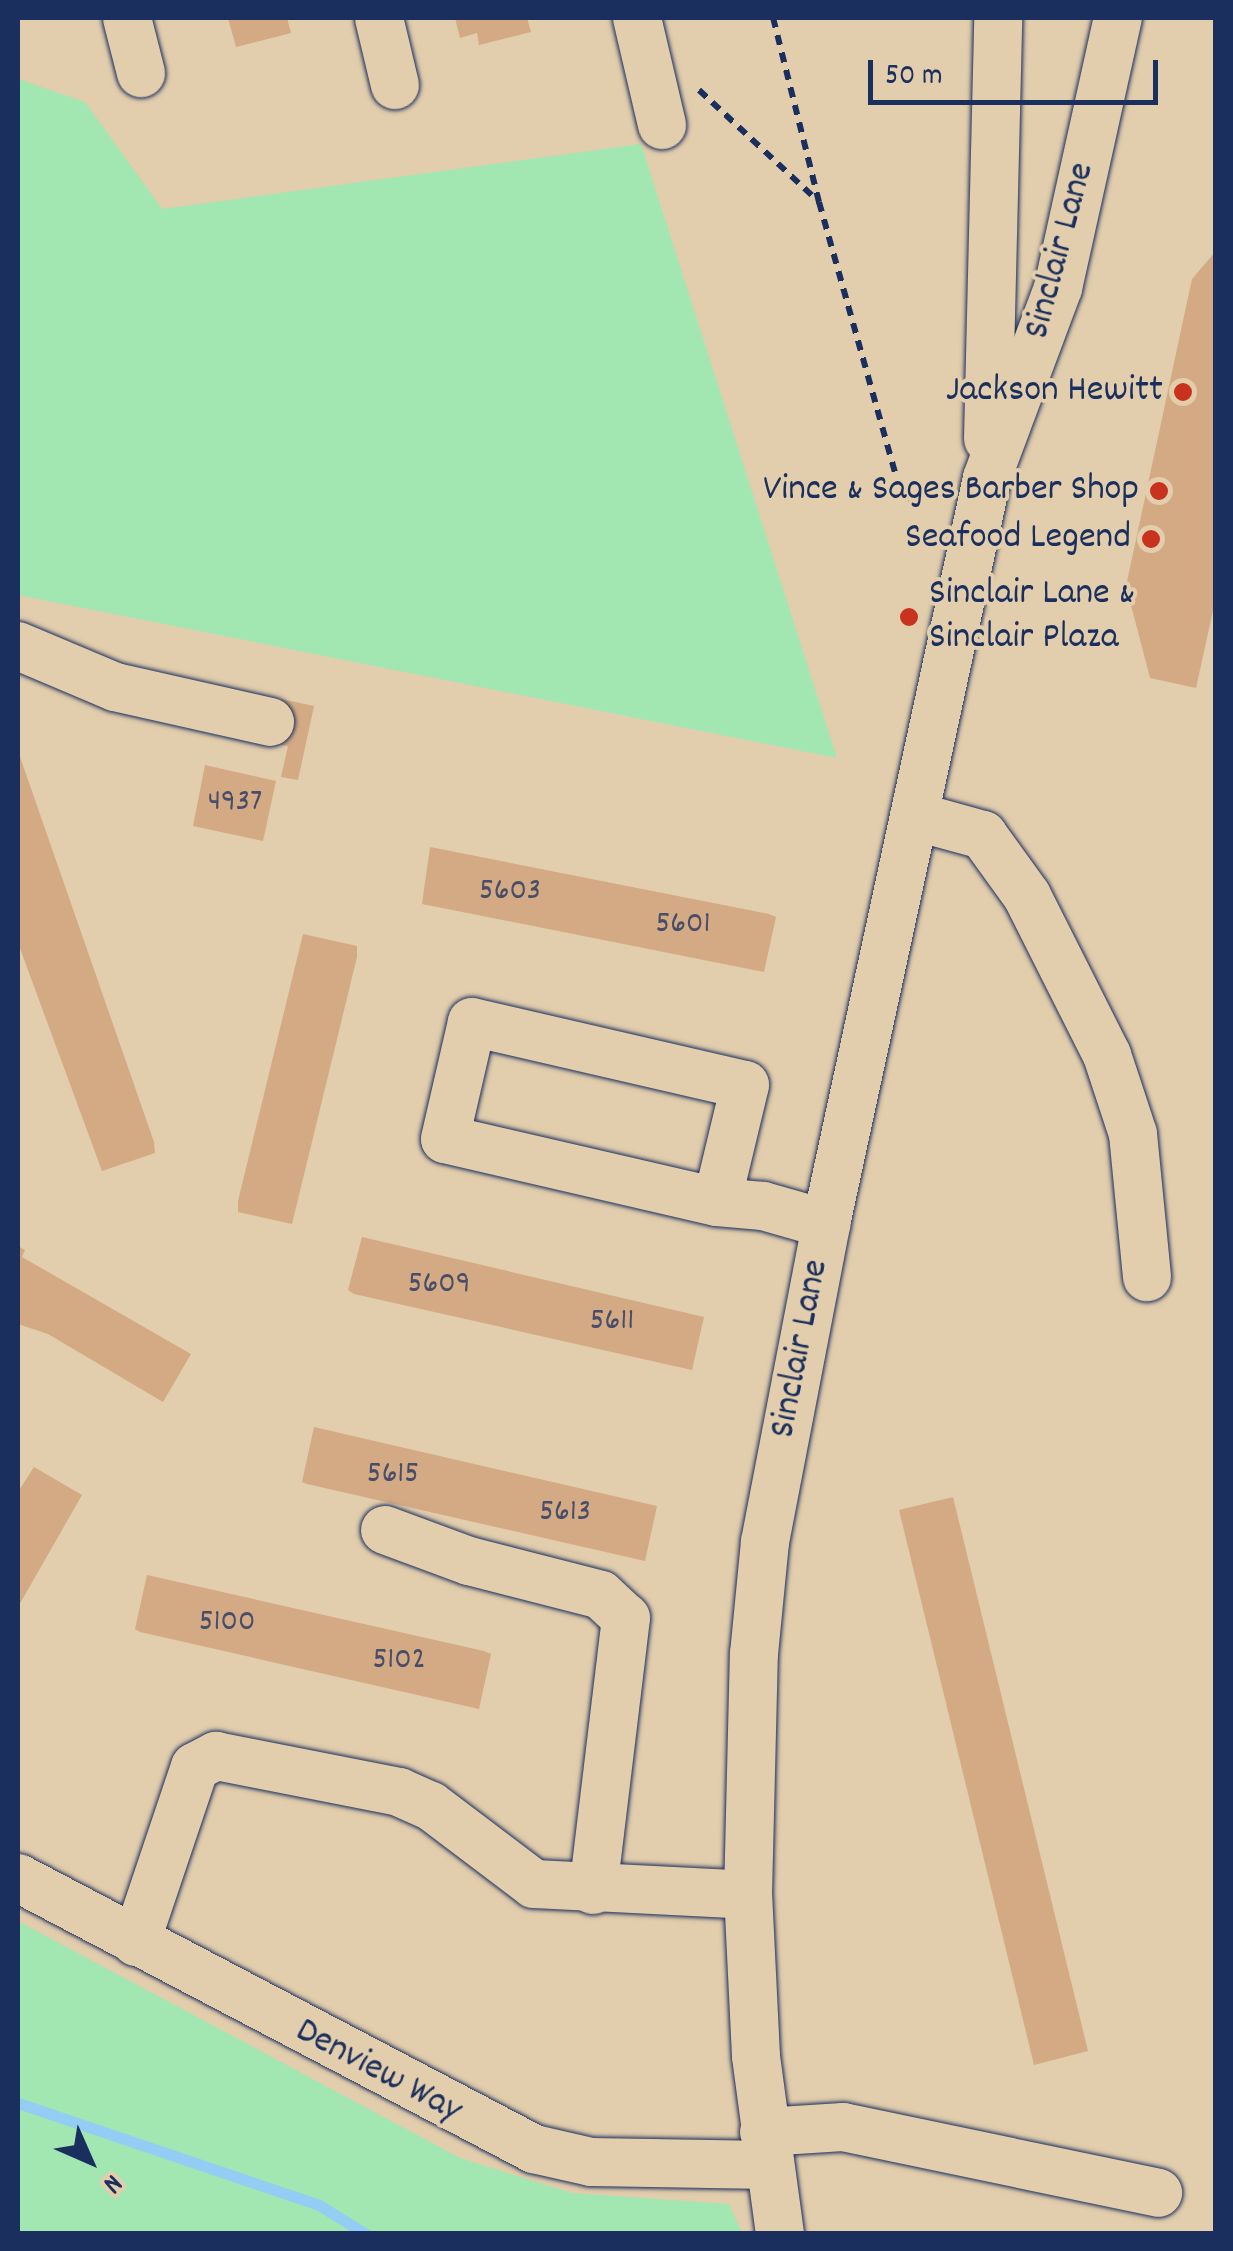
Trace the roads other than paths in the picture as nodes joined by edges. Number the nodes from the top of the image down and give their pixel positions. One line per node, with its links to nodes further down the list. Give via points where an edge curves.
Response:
1 (127, 18): 6 (street)
2 (379, 18): 7 (street)
3 (637, 18): 8 (street)
4 (998, 18): 9 (street, Sinclair Lane)
5 (1118, 18): 9 (street, Sinclair Lane, via 1058,288)
6 (141, 72)
7 (395, 85)
8 (662, 126)
9 (987, 478): 12 (street, Sinclair Lane)
10 (18, 646): 11 (street, via 115,687)
11 (270, 722)
12 (914, 816): 14 (street, Sinclair Lane); 15 (street, via 983,835 1036,914 1107,1055 1133,1134)
13 (717, 1202): 13 (street, via 745,1085 472,1022 445,1139); 14 (street, via 763,1206)
14 (826, 1224): 19 (street, Sinclair Lane, via 765,1542 754,1654)
15 (1147, 1277)
16 (385, 1530): 18 (street, via 470,1561 600,1595 626,1618)
17 (18, 1878): 20 (street, Denview Way)
18 (593, 1890): 19 (street); 20 (street, via 534,1884 430,1806 400,1792 216,1756 195,1766)
19 (748, 1895): 21 (street, Sinclair Lane)
20 (136, 1942): 21 (street, Denview Way, via 534,2149 591,2162)
21 (766, 2149): 22 (street, Denview Way, via 843,2127); 23 (street, Sinclair Lane)
22 (1158, 2193)
23 (780, 2234)

